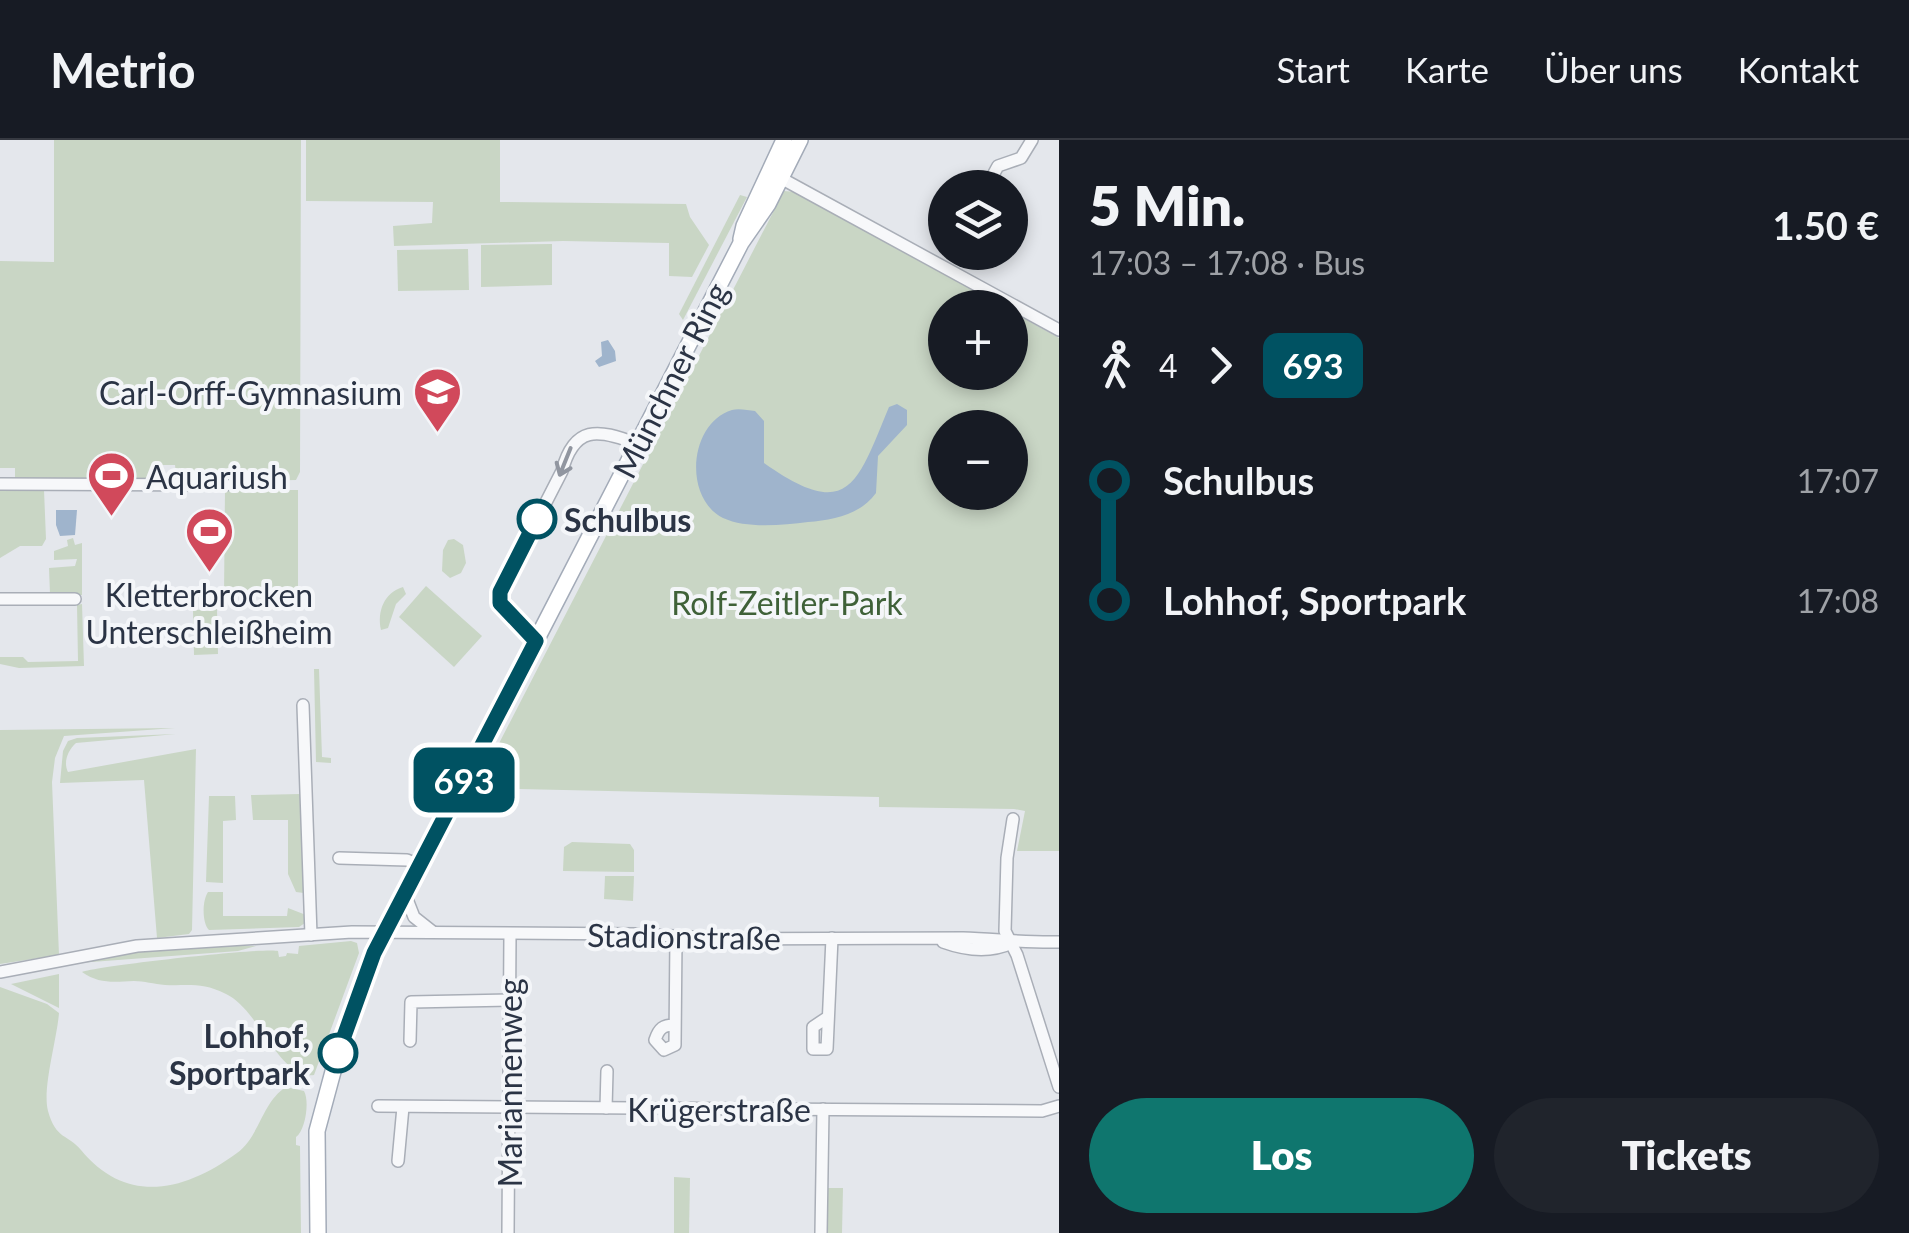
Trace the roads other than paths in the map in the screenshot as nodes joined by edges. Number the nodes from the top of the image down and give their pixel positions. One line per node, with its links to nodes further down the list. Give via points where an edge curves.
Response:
1 (784, 140): 5 (main road, Münchner Ring)
2 (800, 140): 5 (main road, Münchner Ring)
3 (1032, 140): 4 (street, via 1021,158)
4 (996, 170)
5 (775, 175): 6 (street, via 946,261); 7 (main road, Münchner Ring, via 754,229)
6 (1059, 329)
7 (637, 444): 12 (main road, Münchner Ring); 12 (street, one-way to 12, via 583,434 566,455 500,592 500,603)
8 (0, 484): 9 (street)
9 (226, 485)
10 (0, 599): 11 (street)
11 (75, 599)
12 (536, 641): 16 (main road, Münchner Ring)
13 (303, 705): 21 (street)
14 (1013, 818): 25 (street, via 1005,917)
15 (339, 858): 16 (street)
16 (419, 866): 17 (main road, Münchner Ring)
17 (404, 894): 18 (main road, Münchner Ring); 19 (street)
18 (385, 932): 19 (street, Stadionstraße); 21 (street, Stadionstraße); 40 (main road, Münchner Ring, via 323,1104 315,1148)
19 (432, 932): 20 (street, Stadionstraße)
20 (510, 934): 22 (street, Stadionstraße); 27 (street, Mariannenweg)
21 (310, 936): 26 (street, Stadionstraße, via 136,946)
22 (676, 937): 23 (street, Stadionstraße); 29 (street)
23 (832, 938): 25 (street, Stadionstraße, via 936,940 961,948); 28 (street)
24 (1059, 942): 25 (street, Stadionstraße)
25 (1012, 943): 32 (street)
26 (0, 972)
27 (510, 1000): 30 (street, via 411,1002); 36 (street, Mariannenweg)
28 (828, 1017)
29 (675, 1025)
30 (410, 1041)
31 (607, 1071): 37 (street)
32 (1059, 1087)
33 (378, 1106): 35 (street, Krügerstraße)
34 (1059, 1106): 38 (street, Krügerstraße, via 1042,1112)
35 (404, 1107): 36 (street, Krügerstraße); 39 (street)
36 (511, 1107): 37 (street, Krügerstraße); 41 (street, Mariannenweg)
37 (606, 1108): 38 (street, Krügerstraße)
38 (823, 1110): 42 (street)
39 (398, 1161)
40 (318, 1233)
41 (508, 1233)
42 (820, 1233)

